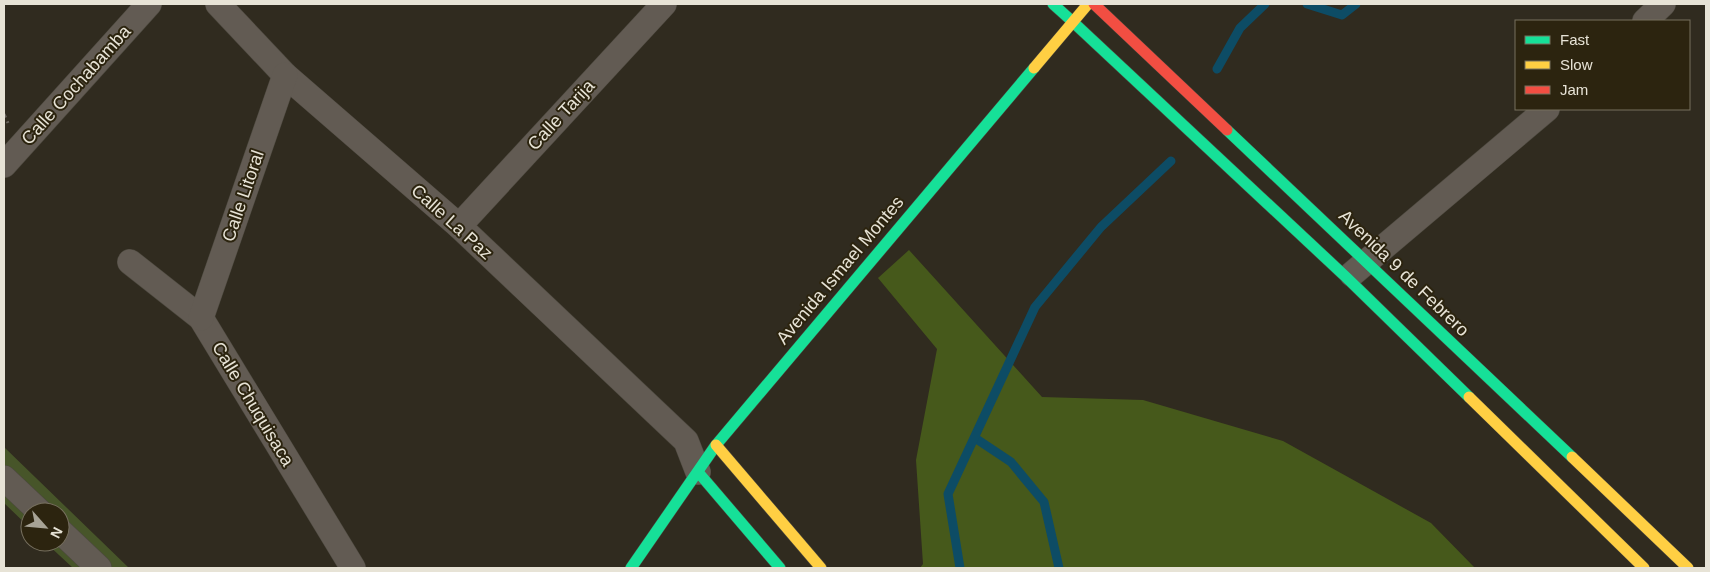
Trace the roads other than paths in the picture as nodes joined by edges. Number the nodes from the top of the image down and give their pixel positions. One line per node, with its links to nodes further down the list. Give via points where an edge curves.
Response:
1 (149, 4): 12 (street, Calle Cochabamba)
2 (218, 4): 10 (street, Calle La Paz)
3 (664, 4): 13 (street, Calle Tarija)
4 (1053, 4): 9 (street)
5 (1088, 4): 9 (street, Avenida Ismael Montes)
6 (1094, 4): 15 (street, Avenida 9 de Febrero)
7 (1663, 4): 8 (street)
8 (1646, 20)
9 (1072, 22): 16 (street); 19 (street, Avenida Ismael Montes)
10 (286, 75): 13 (street, Calle La Paz); 17 (street, Calle Litoral)
11 (1545, 110): 15 (street)
12 (4, 165)
13 (458, 226): 18 (street, Calle La Paz)
14 (130, 262): 17 (street, Calle Chuquisaca)
15 (1367, 262): 16 (street); 30 (street, Avenida 9 de Febrero)
16 (1346, 278): 29 (street)
17 (201, 318): 25 (street, Calle Chuquisaca)
18 (686, 440): 19 (street); 20 (street, Calle La Paz)
19 (716, 445): 20 (street, Avenida Ismael Montes); 28 (street)
20 (698, 472): 26 (street, Avenida Ismael Montes); 27 (street)
21 (4, 478): 22 (street)
22 (29, 502)
23 (70, 540): 24 (street)
24 (99, 568)
25 (352, 568)
26 (632, 568)
27 (780, 568)
28 (821, 568)
29 (1644, 568)
30 (1688, 568)

